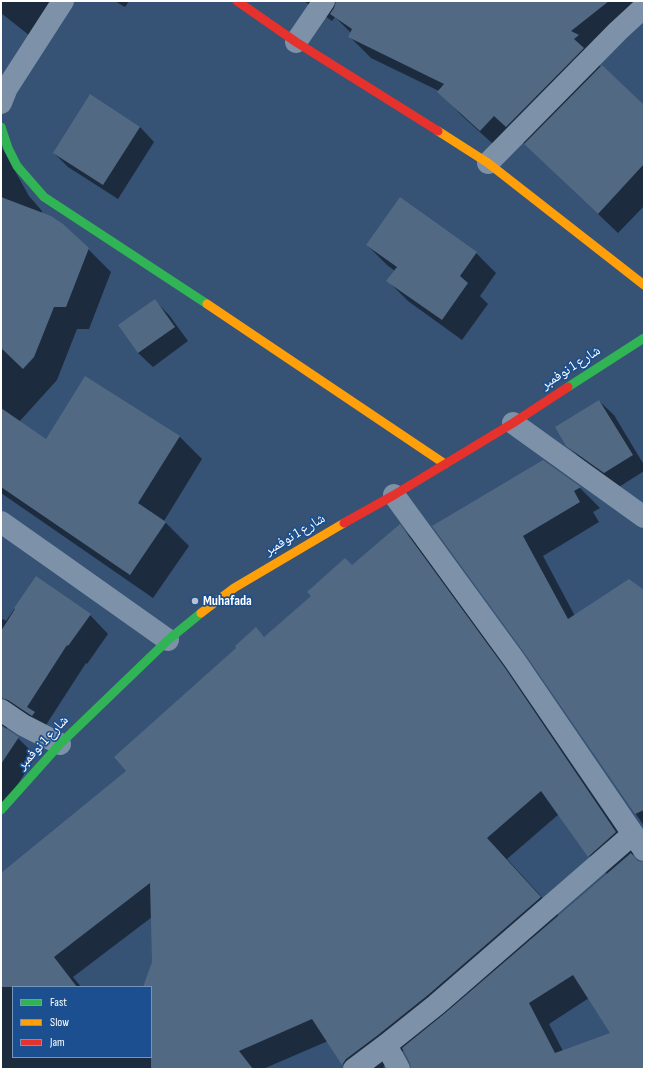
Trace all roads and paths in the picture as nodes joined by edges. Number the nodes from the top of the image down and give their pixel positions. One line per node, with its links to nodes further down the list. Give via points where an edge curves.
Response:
1 (63, 1): 6 (street, via 7,88)
2 (237, 1): 5 (street)
3 (324, 1): 5 (street)
4 (644, 7): 8 (street)
5 (296, 42): 8 (street)
6 (1, 103)
7 (1, 127): 12 (street, via 17,166 44,197)
8 (488, 163): 9 (street)
9 (644, 285)
10 (644, 338): 11 (street, شارع 1 نوفمبر)
11 (514, 423): 12 (street, شارع 1 نوفمبر); 14 (street)
12 (445, 464): 13 (street, شارع 1 نوفمبر)
13 (394, 495): 16 (street, شارع 1 نوفمبر, via 234,588); 20 (street, via 515,661)
14 (644, 517)
15 (1, 522): 16 (street)
16 (168, 640): 18 (street, شارع 1 نوفمبر)
17 (1, 710): 18 (street, via 23,725)
18 (60, 744): 19 (street, شارع 1 نوفمبر)
19 (1, 810)
20 (638, 842): 21 (street)
21 (386, 1045): 22 (street); 23 (street)
22 (354, 1069)
23 (399, 1069)

